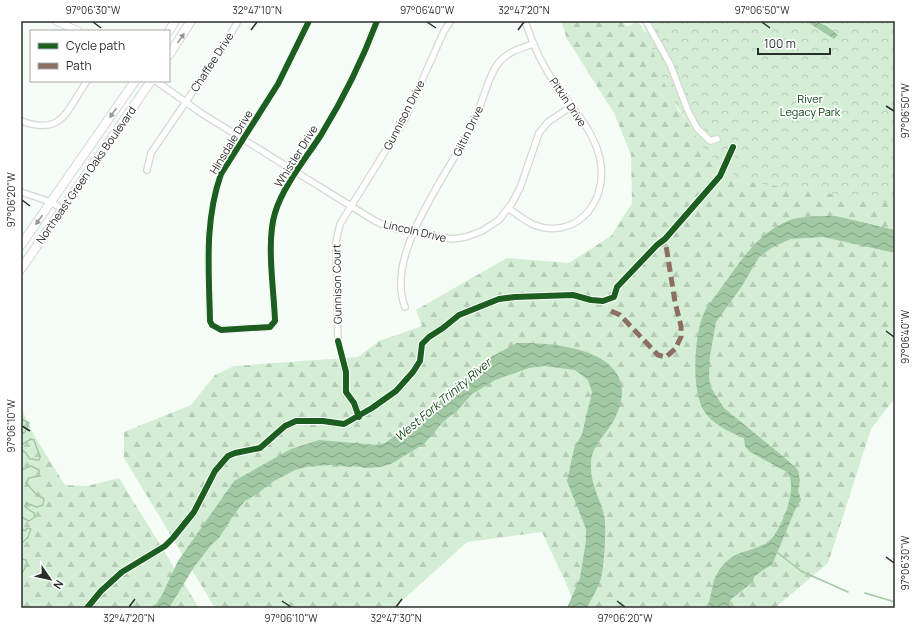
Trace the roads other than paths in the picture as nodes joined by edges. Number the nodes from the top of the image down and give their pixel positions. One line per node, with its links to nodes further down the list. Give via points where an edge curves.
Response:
1 (56, 21): 10 (street)
2 (175, 21): 11 (main road)
3 (192, 21): 13 (main road, one-way to 3)
4 (238, 21): 18 (street, Chaffee Drive)
5 (309, 21): 21 (street, Hinsdale Drive, via 278,84)
6 (377, 21): 24 (street, Whistler Drive, via 355,74)
7 (451, 21): 27 (street, Gunnison Drive, via 444,31 404,121)
8 (526, 21): 12 (street, Pitkin Drive)
9 (646, 21): 22 (street, via 670,64 697,128 710,141)
10 (76, 30)
11 (170, 30)
12 (533, 44): 19 (street, Pitkin Drive, via 553,81); 30 (street, Giltin Drive, via 510,52 496,66 475,119)
13 (170, 54)
14 (86, 82): 20 (street, via 58,121 45,127)
15 (134, 82): 26 (main road, Northeast Green Oaks Boulevard, one-way to 26)
16 (150, 82): 28 (main road, Northeast Green Oaks Boulevard)
17 (157, 82): 18 (street, Lincoln Drive)
18 (186, 102): 21 (street, Lincoln Drive); 23 (street, Chaffee Drive, via 151,153)
19 (572, 106): 29 (street, Lincoln Drive, via 548,122 539,132 520,188); 29 (street, Pitkin Drive, via 592,138 601,165 601,185 592,208 580,220 552,228 534,225)
20 (21, 121)
21 (243, 139): 24 (street, Lincoln Drive); 34 (street, Hinsdale Drive, via 221,174 212,204 208,264 210,321)
22 (717, 139)
23 (146, 170)
24 (297, 173): 27 (street, Lincoln Drive); 34 (street, Whistler Drive, via 279,204 272,227 275,322 270,327 221,330)
25 (21, 192): 26 (street)
26 (51, 202): 28 (street); 31 (main road, Northeast Green Oaks Boulevard, one-way to 31)
27 (351, 207): 30 (street, Lincoln Drive, via 388,227); 35 (street, Gunnison Court, via 340,224 336,242)
28 (62, 209): 32 (main road, Northeast Green Oaks Boulevard)
29 (509, 209): 30 (street, Lincoln Drive, via 493,224 475,235 451,239)
30 (413, 233): 33 (street, Giltin Drive, via 405,252 400,282)
31 (21, 245)
32 (21, 269)
33 (405, 307)
34 (217, 328)
35 (338, 341)

